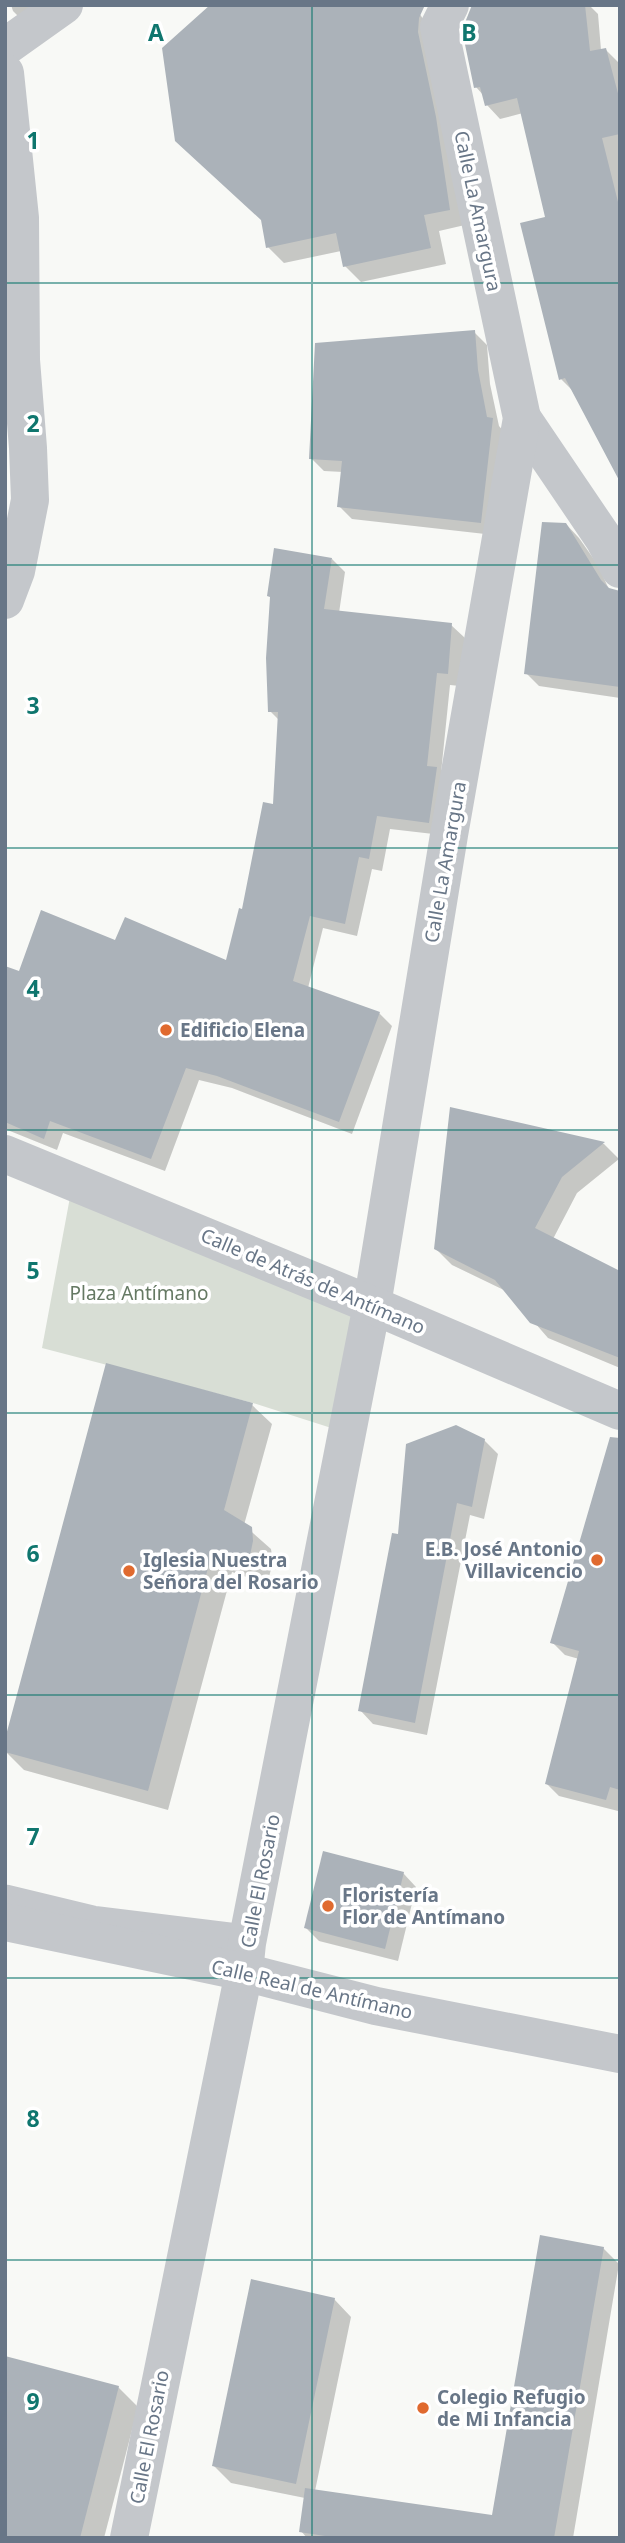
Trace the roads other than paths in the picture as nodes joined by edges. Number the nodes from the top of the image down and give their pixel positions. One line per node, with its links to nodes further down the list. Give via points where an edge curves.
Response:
1 (64, 5): 3 (street)
2 (450, 5): 5 (street, Calle La Amargura, via 439,27)
3 (5, 47)
4 (5, 73): 7 (street, via 20,218 21,360 30,500 16,571)
5 (522, 418): 6 (street, Calle La Amargura); 9 (street, Calle La Amargura)
6 (620, 569)
7 (5, 600)
8 (6, 1157): 9 (street, Calle de Atrás de Antímano)
9 (372, 1305): 10 (street, Calle de Atrás de Antímano); 13 (street, Calle El Rosario)
10 (620, 1411)
11 (5, 1903): 13 (street)
12 (5, 1922): 13 (street, Calle Real de Antímano)
13 (245, 1958): 14 (street, Calle Real de Antímano, via 376,2006); 15 (street, Calle El Rosario)
14 (620, 2054)
15 (129, 2538)

